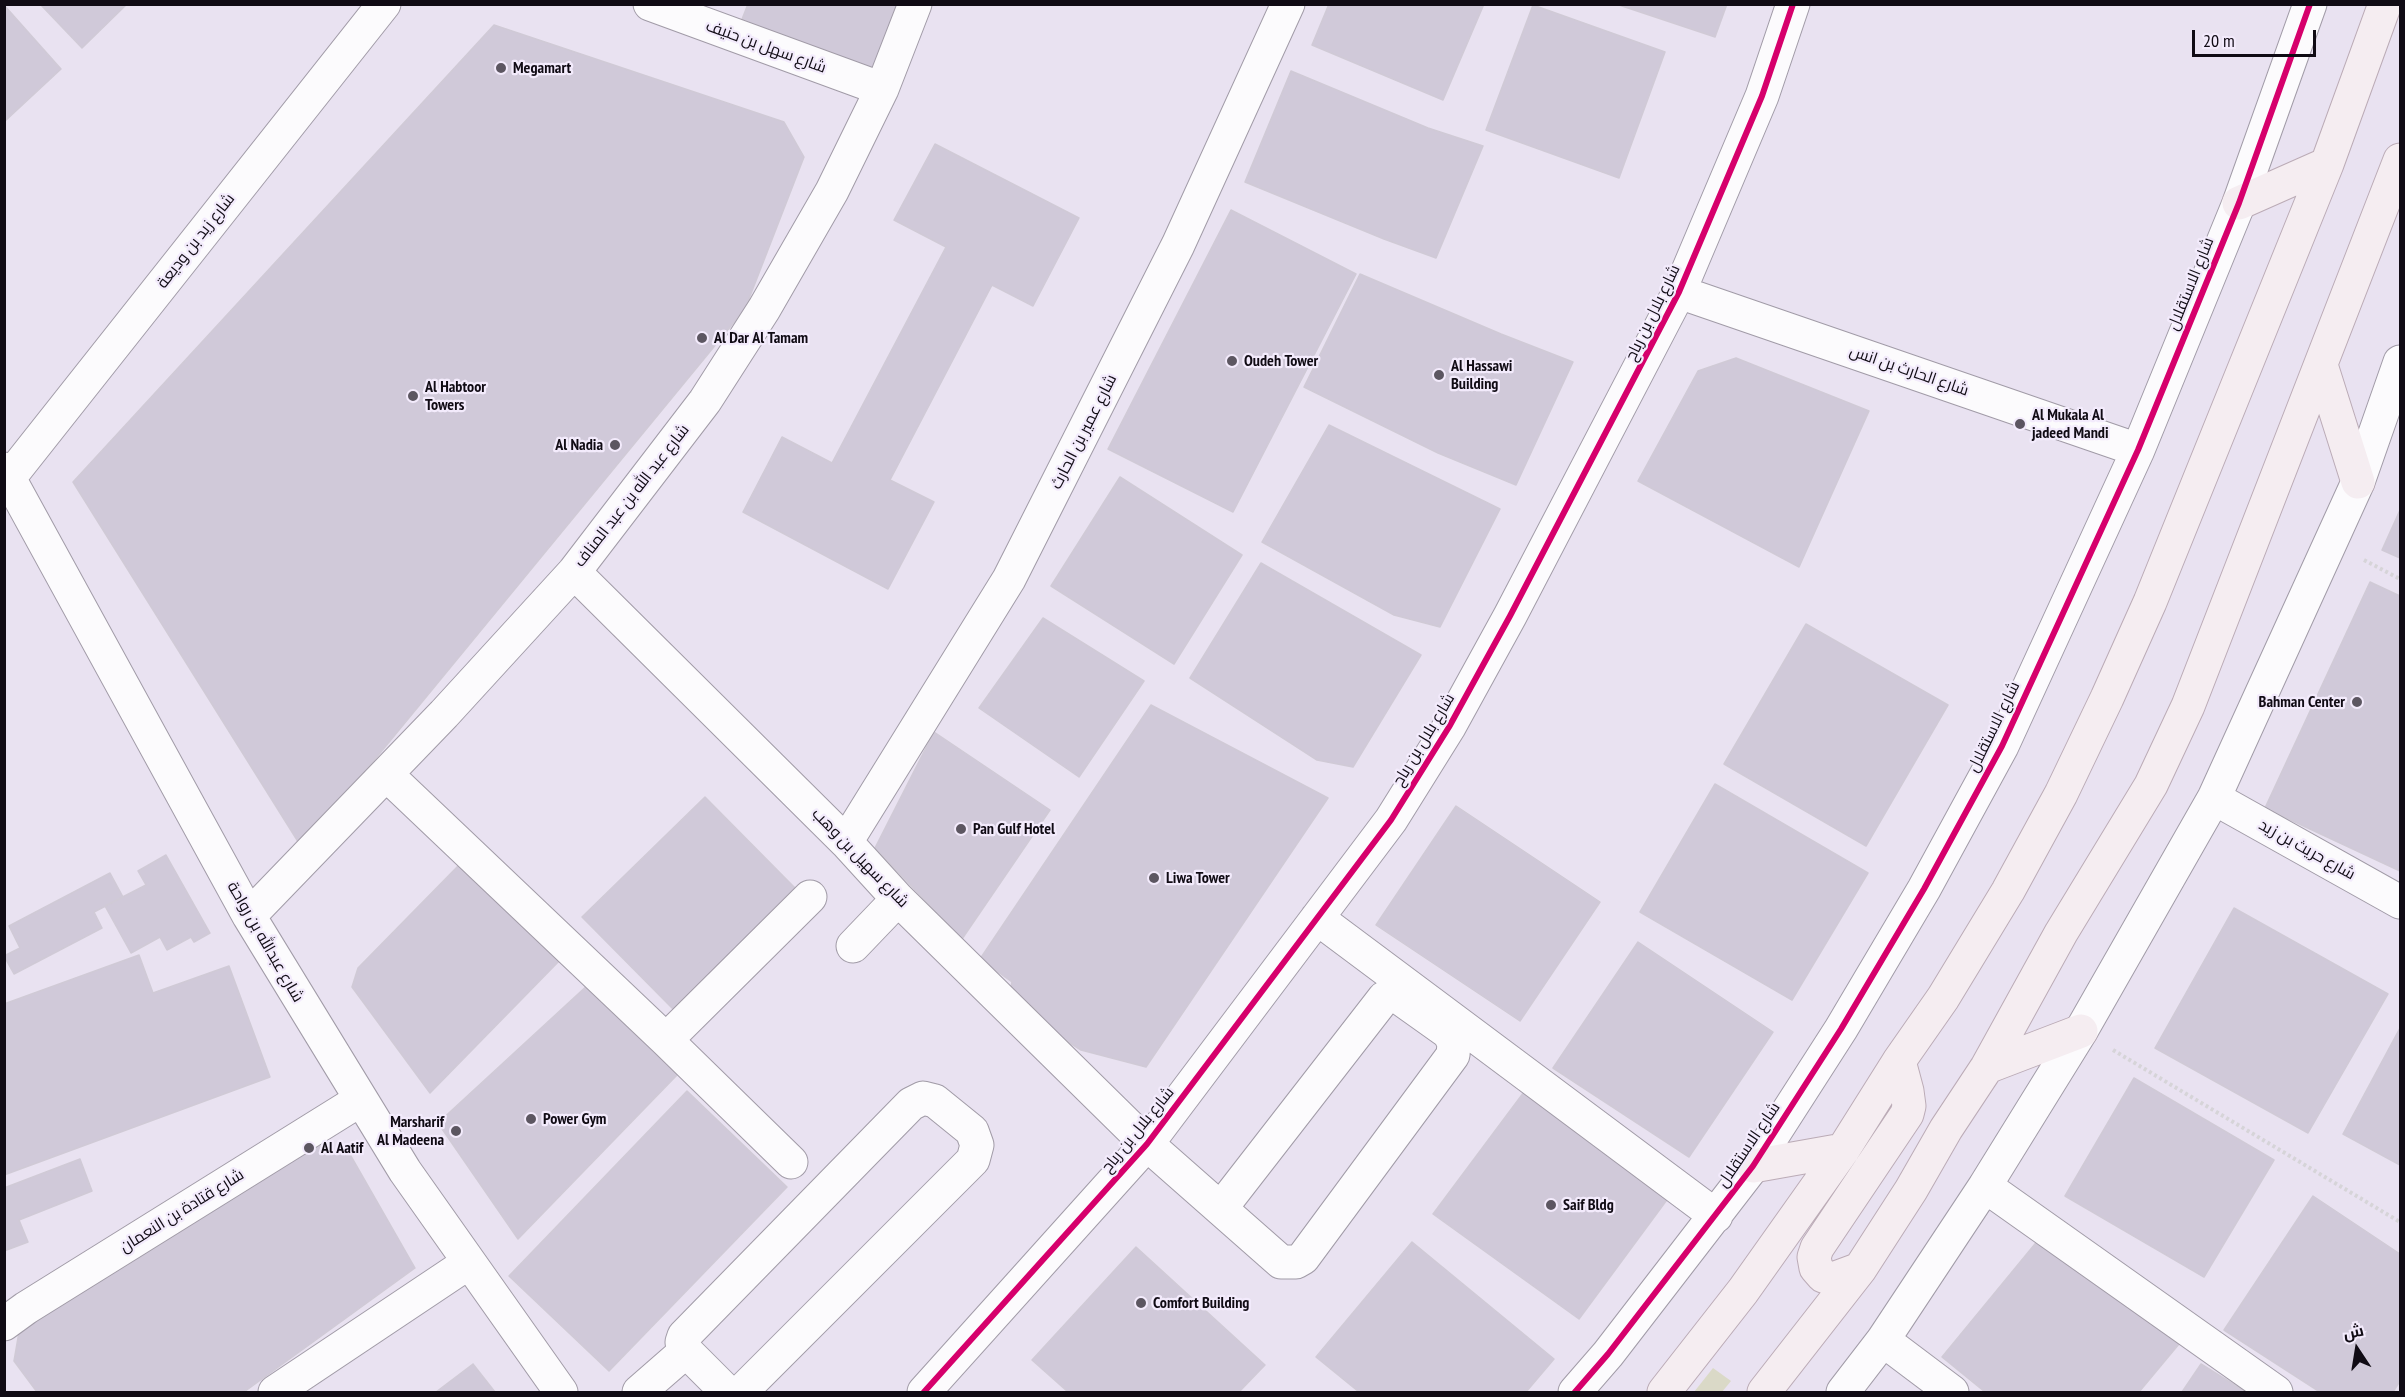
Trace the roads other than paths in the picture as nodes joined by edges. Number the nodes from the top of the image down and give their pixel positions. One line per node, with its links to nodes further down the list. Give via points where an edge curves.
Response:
1 (384, 4): 16 (street, شارع زيد بن وديعة)
2 (650, 4): 8 (street, شارع سهل بن حنيف)
3 (915, 4): 8 (street, شارع عبد الله بن عبد المناف)
4 (1288, 4): 21 (street, شارع عمير بن الحارث, via 1178,245 1009,579)
5 (1793, 4): 12 (street, شارع بلال بن رباح, via 1762,96)
6 (2310, 4): 11 (street, شارع الاستقلال)
7 (2385, 4): 10 (main road)
8 (882, 89): 18 (street, شارع عبد الله بن عبد المناف, via 832,191 764,309 705,401)
9 (2400, 160): 14 (main road)
10 (2327, 164): 11 (main road); 30 (main road, via 2150,602 2107,698 2008,891 1943,998)
11 (2239, 203): 15 (street, شارع الاستقلال)
12 (1679, 292): 15 (street, شارع الحارث بن انس); 26 (street, شارع بلال بن رباح, via 1449,727 1390,819)
13 (2400, 362): 17 (street)
14 (2321, 365): 17 (main road); 31 (main road, via 2188,706 2151,785 2061,933)
15 (2138, 450): 36 (street, شارع الاستقلال, via 2002,746 1924,889)
16 (7, 473): 25 (street, شارع عبدالله بن رواحة)
17 (2358, 482): 20 (street)
18 (574, 572): 19 (street, شارع عبد الله بن عبد المناف); 21 (street, شارع سهيل بن وهب)
19 (386, 774): 25 (street, شارع عبد الله بن عبد المناف); 29 (street)
20 (2214, 798): 24 (street, شارع حريث بن زيد); 28 (street)
21 (846, 842): 23 (street, شارع سهيل بن وهب)
22 (810, 897): 29 (street)
23 (898, 899): 27 (street); 33 (street, شارع سهيل بن وهب)
24 (2400, 902)
25 (249, 916): 32 (street, شارع عبدالله بن رواحة)
26 (1317, 918): 33 (street, شارع بلال بن رباح); 39 (street)
27 (853, 946)
28 (2081, 1031): 31 (main road); 37 (street)
29 (666, 1040): 35 (street)
30 (1899, 1060): 34 (main road); 41 (main road, via 1908,1091 1906,1114 1814,1257 1816,1268 1833,1279)
31 (1987, 1066): 41 (main road)
32 (360, 1100): 40 (street, شارع عبدالله بن رواحة); 42 (street, شارع قتادة بن النعمان)
33 (1147, 1144): 38 (street, شارع سهيل بن وهب); 50 (street, شارع بلال بن رباح)
34 (1843, 1150): 36 (main road); 52 (main road, via 1743,1291)
35 (790, 1162)
36 (1753, 1166): 39 (street, شارع الاستقلال)
37 (1984, 1186): 43 (street); 56 (street)
38 (1221, 1208): 38 (street, شارع سهيل بن وهب, via 1281,1262 1303,1258 1453,1055 1454,1043 1449,1033 1404,1000 1391,995 1384,998)
39 (1716, 1216): 51 (street, شارع الاستقلال)
40 (468, 1263): 45 (street); 46 (street, شارع عبدالله بن رواحة)
41 (1860, 1269): 53 (main road)
42 (4, 1324)
43 (1883, 1340): 54 (street); 55 (street)
44 (686, 1351): 47 (street); 48 (street); 49 (street, via 684,1336 911,1104 923,1098 935,1101 972,1131 977,1145 973,1160)
45 (275, 1392)
46 (561, 1392)
47 (639, 1392)
48 (727, 1392)
49 (741, 1392)
50 (924, 1392)
51 (1575, 1392)
52 (1664, 1392)
53 (1764, 1392)
54 (1843, 1392)
55 (1952, 1392)
56 (2276, 1392)

